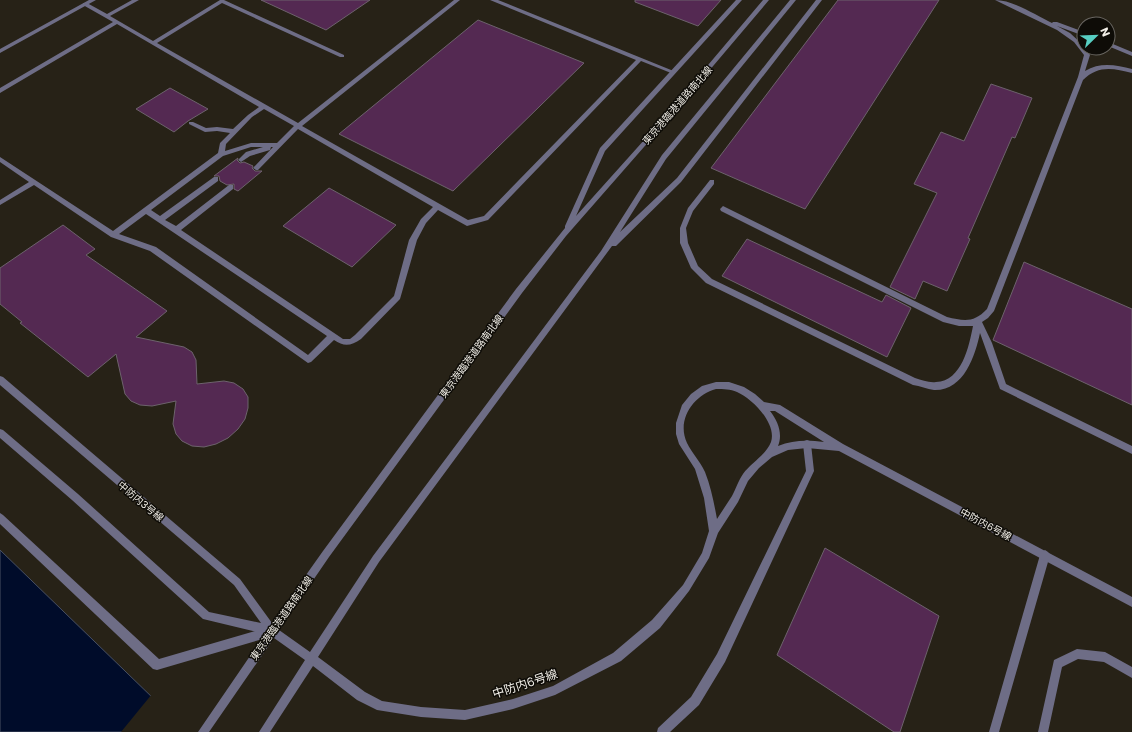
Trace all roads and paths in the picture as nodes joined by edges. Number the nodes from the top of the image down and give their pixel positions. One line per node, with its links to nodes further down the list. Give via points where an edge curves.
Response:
1 (93, 0): 11 (street)
2 (136, 0): 13 (street)
3 (457, 0): 28 (street)
4 (493, 0): 21 (street)
5 (739, 0): 23 (street)
6 (766, 0): 45 (street, 東京港臨港道路南北線)
7 (793, 0): 47 (street, via 664,157)
8 (819, 0): 47 (street, via 679,180)
9 (998, 0): 12 (street)
10 (221, 1): 16 (street); 20 (street)
11 (85, 4): 13 (street); 18 (street)
12 (1022, 10): 15 (street); 24 (street, via 1080,44 1087,56)
13 (107, 16): 14 (street)
14 (117, 22): 16 (street); 25 (street)
15 (1076, 31)
16 (153, 43): 26 (street)
17 (1116, 47): 19 (street)
18 (0, 51)
19 (1132, 54)
20 (342, 56)
21 (640, 59): 23 (street); 40 (street, via 486,218 467,222)
22 (1132, 70): 24 (street, via 1100,66)
23 (673, 72): 45 (street, via 602,150)
24 (1080, 79): 48 (street, via 990,311)
25 (0, 91)
26 (263, 107): 28 (street); 29 (street)
27 (191, 123): 29 (street, via 205,130)
28 (298, 126): 30 (street); 40 (street)
29 (234, 132): 31 (street, via 223,143)
30 (279, 145): 31 (street, via 251,145); 33 (street, via 248,154); 34 (street)
31 (221, 154): 42 (street)
32 (0, 160): 36 (street)
33 (241, 160)
34 (256, 168)
35 (216, 179): 43 (street)
36 (33, 182): 39 (street); 46 (street)
37 (712, 182): 48 (street, via 690,210 683,228 684,243 694,268 709,281 913,382 937,386 949,384 957,378 974,346)
38 (232, 187): 44 (street)
39 (0, 203)
40 (437, 207): 49 (street, via 423,221 413,240 396,298 351,342 342,342)
41 (722, 209): 48 (street, via 946,320 960,323)
42 (146, 210): 43 (street); 46 (street)
43 (160, 220): 44 (street)
44 (176, 230): 49 (street)
45 (564, 234): 61 (street, 東京港臨港道路南北線, via 519,291)
46 (112, 235): 49 (street, via 153,249 308,360)
47 (604, 253): 62 (street, via 376,559)
48 (978, 321): 55 (street, via 1003,386)
49 (333, 336)
50 (0, 380): 61 (street, 中防内3号線, via 237,582)
51 (764, 406): 54 (street, 中防内6号線, via 777,408); 56 (street, via 773,421 776,437); 58 (street, via 739,388 720,385 692,396 684,409 679,429 684,447 698,466 708,494)
52 (0, 433): 61 (street, 中防内3号線, via 206,616)
53 (807, 444): 54 (street); 56 (street, via 788,446); 66 (street, via 810,471 721,658 695,701)
54 (840, 447): 59 (street, 中防内6号線)
55 (1132, 450)
56 (769, 454): 58 (street, via 745,478)
57 (0, 518): 61 (street, via 157,665)
58 (714, 531): 62 (street, 中防内6号線, via 706,555 690,582 656,624 617,657 555,690 513,704 465,715 381,706 361,696)
59 (1045, 555): 60 (street, 中防内6号線); 67 (street)
60 (1132, 602)
61 (272, 631): 62 (street, 中防内3号線); 64 (street, 東京港臨港道路南北線)
62 (312, 659): 65 (street)
63 (1132, 673): 68 (street, via 1105,657 1077,654 1058,664)
64 (203, 732)
65 (264, 732)
66 (662, 732)
67 (994, 732)
68 (1043, 732)

